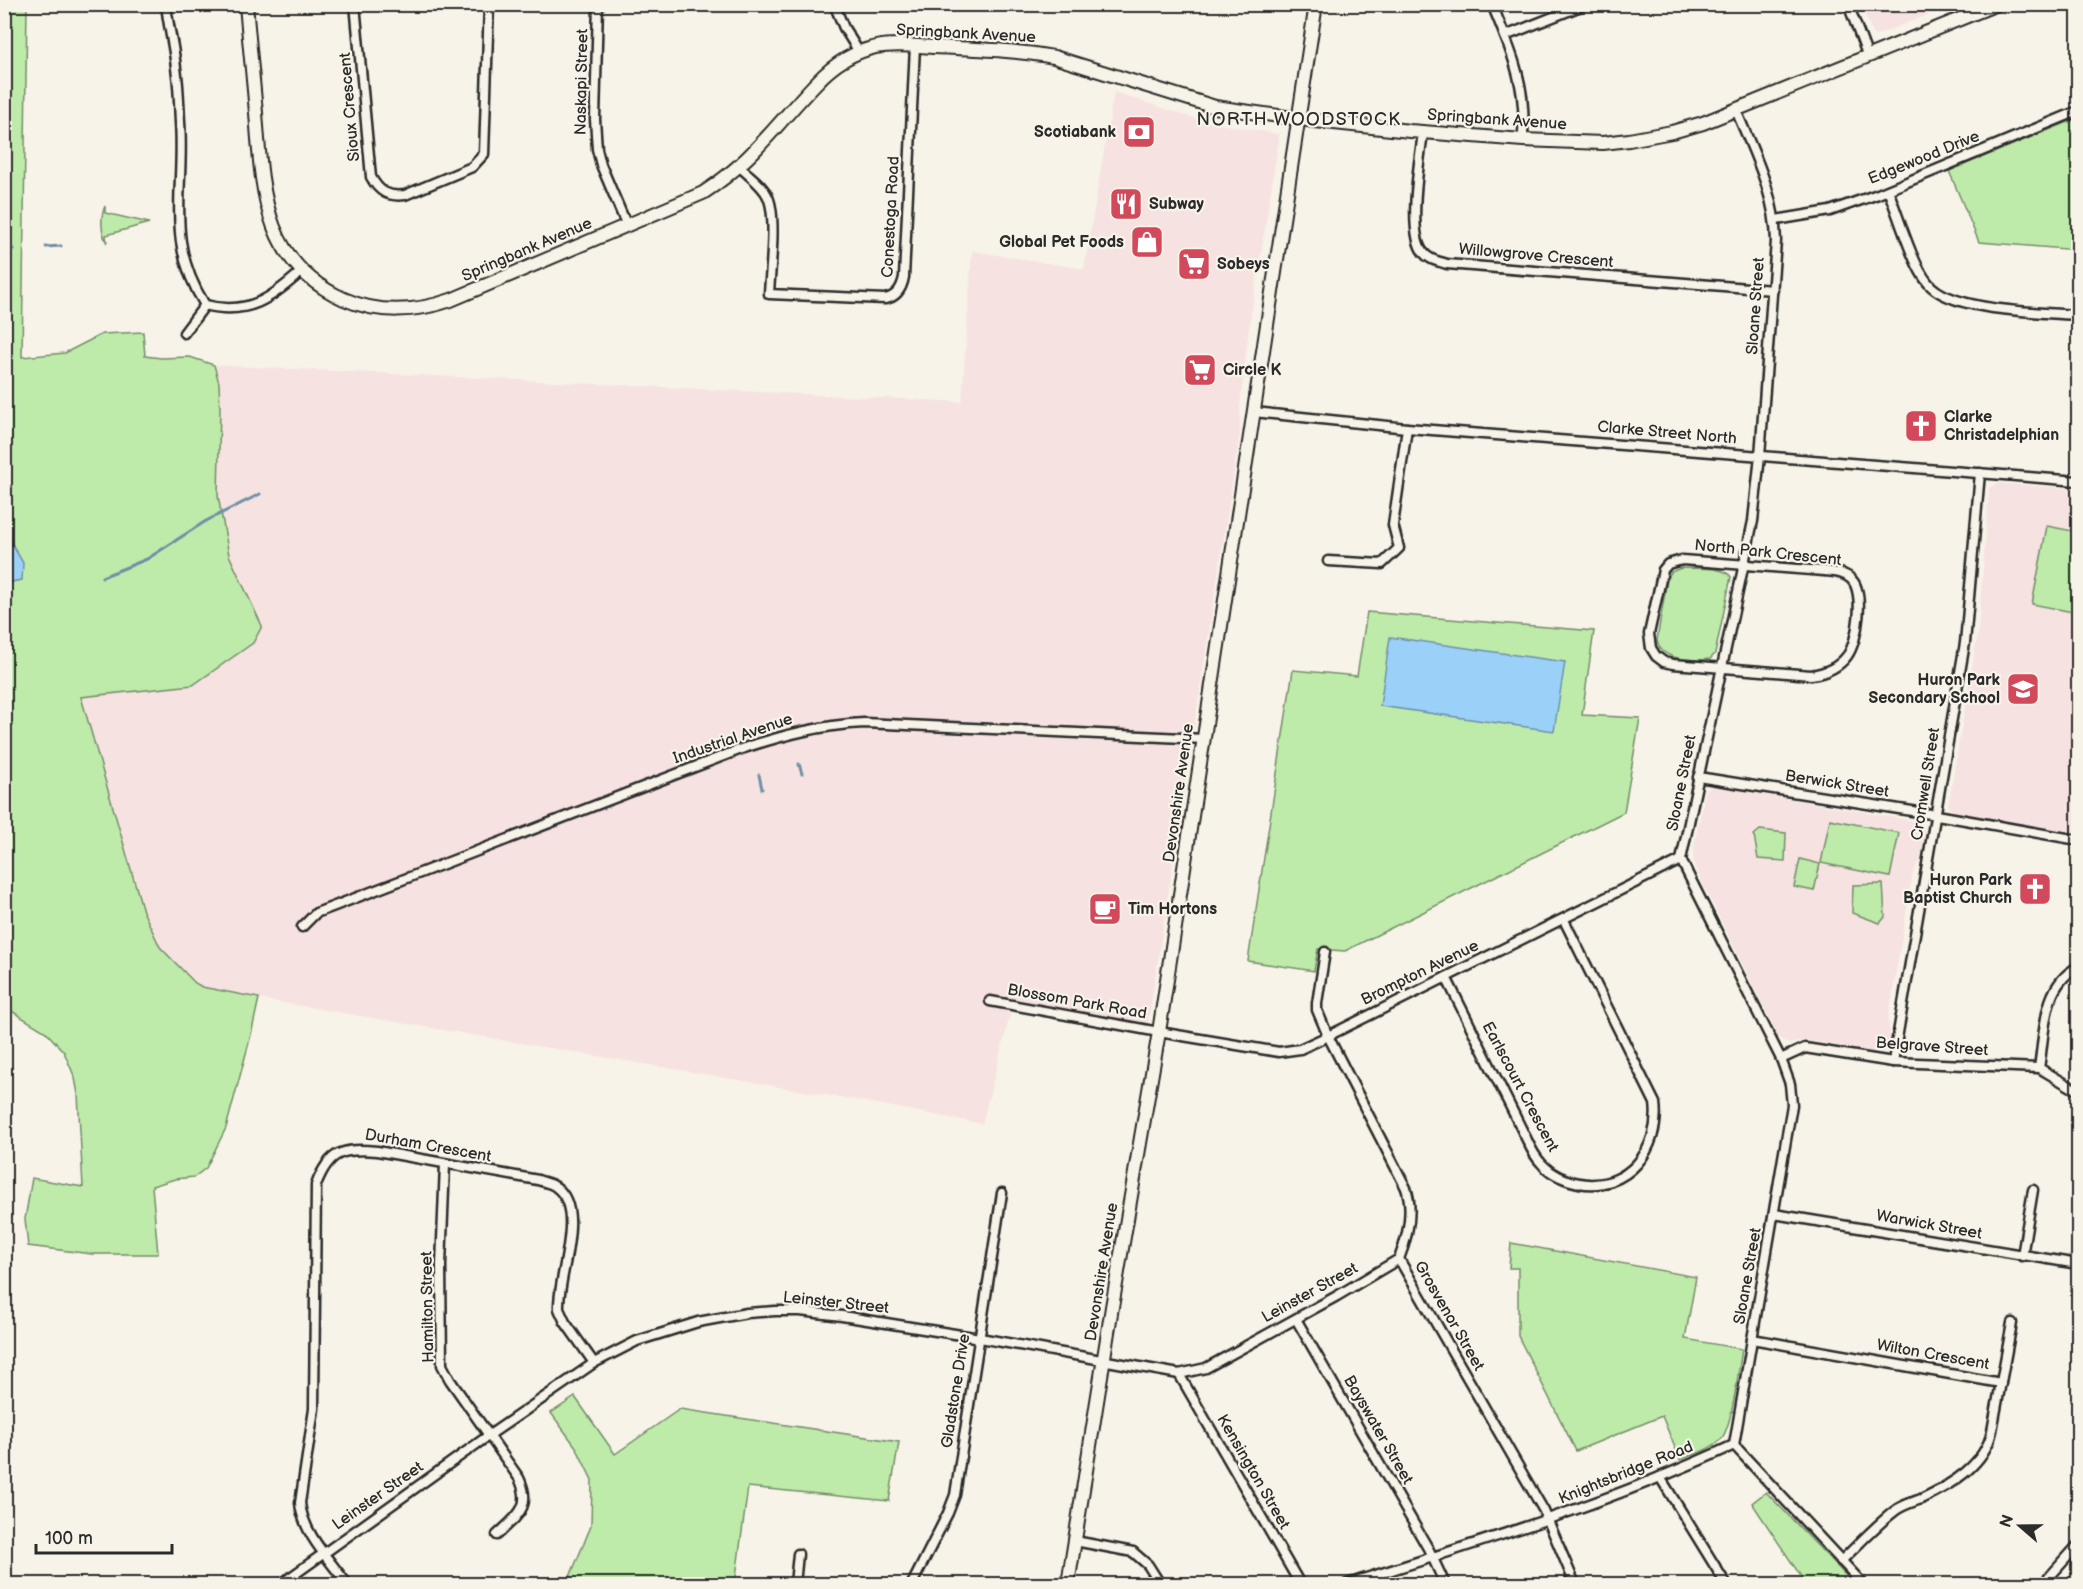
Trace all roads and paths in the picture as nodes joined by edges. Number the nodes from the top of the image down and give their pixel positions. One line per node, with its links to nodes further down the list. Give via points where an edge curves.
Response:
1 (166, 4): 27 (street, via 181,123 180,246 190,278)
2 (246, 4): 25 (main road, Springbank Avenue, via 266,206 281,242)
3 (355, 4): 4 (street, Sioux Crescent, via 371,177 383,192 397,196 472,167 484,154)
4 (489, 4)
5 (598, 4): 24 (street, Naskapi Street, via 597,149)
6 (834, 4): 14 (street)
7 (1316, 4): 18 (main road, Devonshire Avenue)
8 (1492, 4): 12 (street)
9 (1586, 4): 12 (street)
10 (1848, 4): 15 (street)
11 (1997, 4): 15 (main road, Springbank Avenue)
12 (1505, 36): 20 (street, via 1521,91)
13 (915, 46): 14 (main road, Springbank Avenue); 18 (main road, Springbank Avenue, via 1054,57 1206,105); 21 (street, Conestoga Road, via 904,277 899,291 891,298 769,294 770,201)
14 (859, 52): 21 (main road, Springbank Avenue, via 819,80)
15 (1868, 57): 16 (main road, Springbank Avenue)
16 (1737, 110): 20 (main road, Springbank Avenue, via 1672,132 1629,140); 23 (street, Sloane Street, via 1769,191)
17 (2079, 111): 22 (street, Edgewood Drive)
18 (1299, 119): 19 (main road, Springbank Avenue); 30 (main road, Devonshire Avenue)
19 (1423, 132): 20 (main road, Springbank Avenue); 26 (street, Willowgrove Crescent, via 1414,228 1419,247 1429,258 1447,264)
20 (1523, 140)
21 (740, 167): 24 (main road, Springbank Avenue, via 703,193)
22 (1888, 190): 23 (street, Edgewood Drive, via 1830,211); 28 (street, via 1920,271 1939,294 1978,306)
23 (1776, 220): 26 (street, Sloane Street)
24 (627, 226): 25 (main road, Springbank Avenue, via 451,300 412,309 380,309 357,303 328,291)
25 (303, 271): 27 (street, via 265,300 237,308)
26 (1773, 290): 32 (street, Sloane Street)
27 (205, 304): 29 (street)
28 (2079, 315)
29 (184, 333)
30 (1254, 412): 31 (street, Clarke Street North); 38 (main road, Devonshire Avenue)
31 (1407, 428): 32 (street, Clarke Street North); 35 (street, via 1393,525 1399,548 1382,564)
32 (1760, 456): 33 (street, Clarke Street North); 36 (street, Sloane Street, via 1753,521)
33 (1980, 473): 34 (street, Clarke Street North); 40 (street, Cromwell Street, via 1965,643)
34 (2079, 481)
35 (1328, 561)
36 (1743, 565): 37 (street, Sloane Street); 37 (street, North Park Crescent, via 1674,561 1663,570 1659,584 1649,634 1653,652 1668,663); 37 (street, North Park Crescent, via 1847,576 1856,584 1859,599 1854,640 1847,656 1825,673 1796,675)
37 (1721, 668): 39 (street, Sloane Street)
38 (1204, 739): 44 (street, Industrial Avenue, via 864,723 812,729 744,748 316,913); 49 (main road, Devonshire Avenue)
39 (1698, 777): 40 (street, Berwick Street); 42 (street, Sloane Street)
40 (1937, 815): 41 (street, Berwick Street); 52 (street, Cromwell Street)
41 (2079, 840)
42 (1681, 860): 43 (street, Brompton Avenue); 51 (street, Sloane Street)
43 (1564, 920): 47 (street, Brompton Avenue); 47 (street, Earlscourt Crescent, via 1655,1103 1656,1122 1649,1148 1635,1167 1616,1180 1601,1184 1573,1182 1542,1164)
44 (302, 927)
45 (1325, 952): 50 (street, Grosvenor Street, via 1317,1010)
46 (2079, 968): 53 (street, via 2061,979 2052,993)
47 (1446, 977): 50 (street, Brompton Avenue)
48 (990, 1001): 49 (street, Blossom Park Road)
49 (1159, 1032): 50 (street, Brompton Avenue, via 1279,1052 1300,1049); 66 (main road, Devonshire Avenue)
50 (1328, 1036): 60 (street, Grosvenor Street, via 1407,1192 1410,1211)
51 (1781, 1059): 52 (street, Belgrave Street, via 1805,1048); 58 (street, Sloane Street, via 1790,1084 1792,1107)
52 (1893, 1062): 53 (street, Belgrave Street)
53 (2038, 1068): 54 (street, Belgrave Street)
54 (2079, 1091)
55 (444, 1164): 67 (street, Durham Crescent, via 538,1180 555,1186 564,1196 570,1230 559,1310); 70 (street, Hamilton Street, via 441,1359 449,1378); 77 (street, Durham Crescent, via 377,1151 342,1151 327,1162 316,1185 314,1409 300,1503 306,1527)
56 (2033, 1190): 59 (street)
57 (1002, 1193): 64 (street, Gladstone Drive)
58 (1774, 1214): 59 (street, Warwick Street); 65 (street, Sloane Street)
59 (2022, 1256): 61 (street, Warwick Street)
60 (1399, 1259): 62 (street, Leinster Street); 73 (street, Grosvenor Street)
61 (2079, 1263)
62 (1296, 1319): 68 (street, Leinster Street, via 1206,1368); 79 (street, Bayswater Street)
63 (2012, 1323): 69 (street)
64 (980, 1338): 66 (street, Leinster Street); 67 (street, Leinster Street, via 800,1311 756,1312 676,1328 637,1341); 84 (street, Gladstone Drive, via 955,1496)
65 (1752, 1339): 69 (street, Wilton Crescent); 71 (street, Sloane Street)
66 (1104, 1359): 68 (street, Leinster Street); 75 (main road, Devonshire Avenue)
67 (594, 1363): 70 (street, Leinster Street)
68 (1179, 1374): 87 (street, Kensington Street)
69 (2001, 1383): 80 (street, Wilton Crescent, via 1990,1442 1983,1454 1943,1488 1898,1508)
70 (488, 1436): 74 (street, Hamilton Street, via 519,1478 525,1494 522,1509); 77 (street, Leinster Street)
71 (1734, 1445): 72 (street, Knightsbridge Road); 80 (street)
72 (1660, 1477): 73 (street, Knightsbridge Road); 91 (street)
73 (1548, 1520): 79 (street, Knightsbridge Road); 90 (street, Grosvenor Street)
74 (497, 1535)
75 (1075, 1541): 85 (main road, Devonshire Avenue); 86 (street, via 1133,1552 1148,1565)
76 (2079, 1545): 93 (street)
77 (324, 1552): 81 (street, Leinster Street); 82 (street)
78 (798, 1554): 83 (street)
79 (1433, 1558): 88 (street, Knightsbridge Road); 89 (street)
80 (1841, 1561): 92 (street)
81 (280, 1584)
82 (347, 1584)
83 (795, 1584)
84 (912, 1584)
85 (1068, 1584)
86 (1160, 1584)
87 (1300, 1584)
88 (1347, 1584)
89 (1445, 1584)
90 (1575, 1584)
91 (1726, 1584)
92 (1863, 1584)
93 (2043, 1584)

